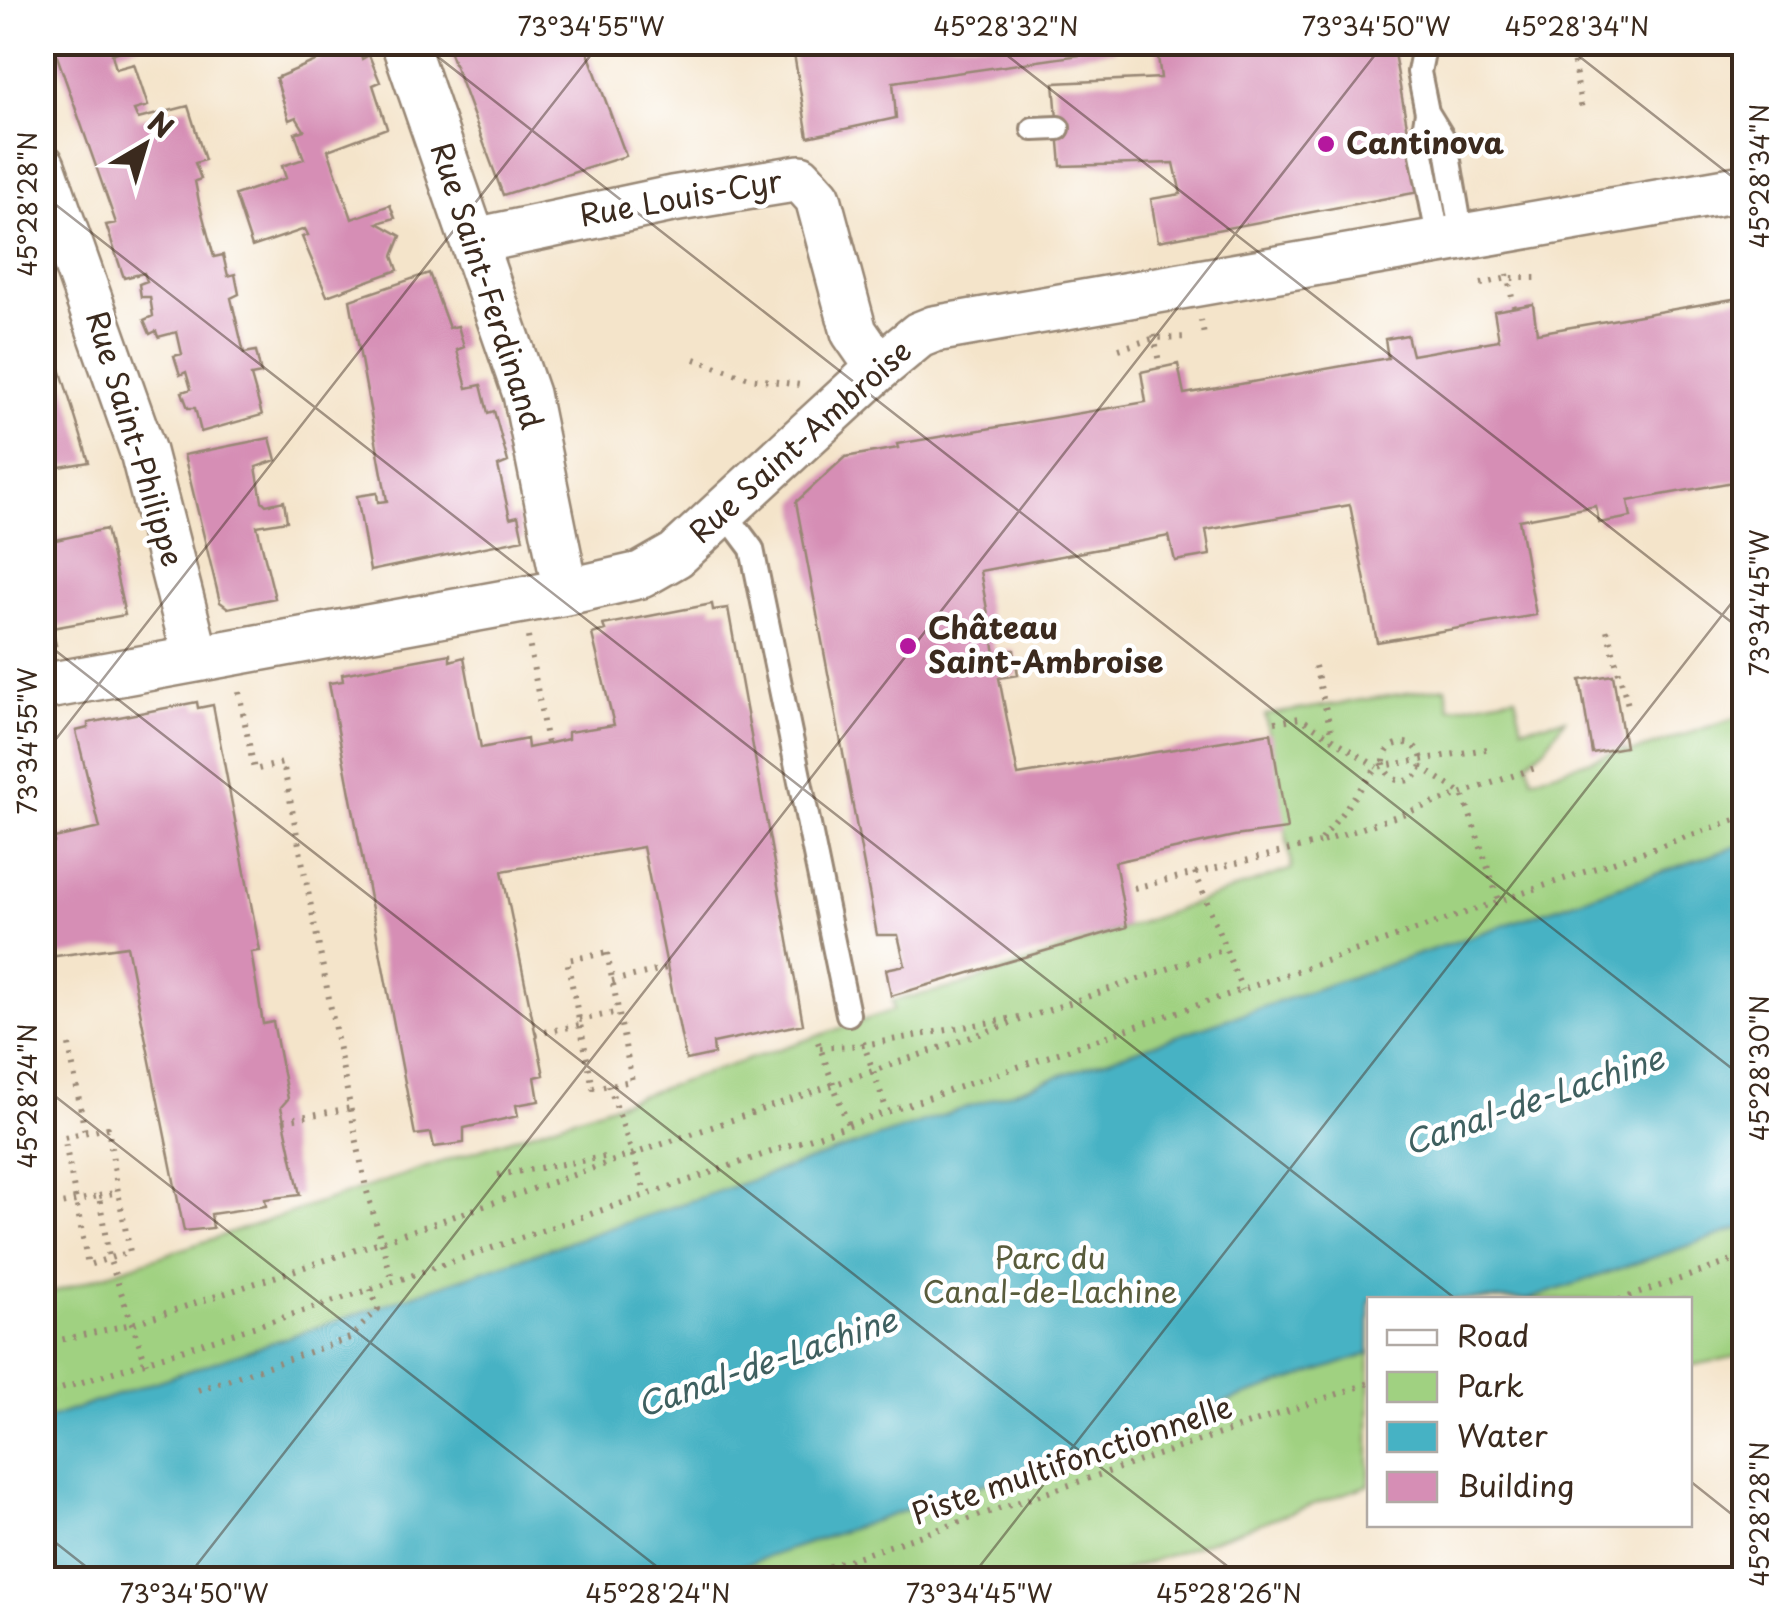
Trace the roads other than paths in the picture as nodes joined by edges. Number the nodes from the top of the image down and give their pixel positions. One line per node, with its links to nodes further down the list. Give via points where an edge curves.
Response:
1 (404, 42): 8 (street, Rue Saint-Ferdinand)
2 (1424, 42): 7 (lane, via 1426,112 1446,144)
3 (1033, 128): 4 (lane)
4 (1058, 128)
5 (42, 166): 12 (street, Rue Saint-Philippe, via 142,452)
6 (1744, 188): 7 (street, Rue Saint-Ambroise)
7 (1450, 239): 9 (street, Rue Saint-Ambroise, via 951,324 919,335)
8 (475, 240): 9 (street, Rue Louis-Cyr, via 800,178 818,198 854,332); 11 (street, Rue Saint-Ferdinand, via 526,394)
9 (879, 368): 10 (street, Rue Saint-Ambroise)
10 (725, 514): 11 (street, Rue Saint-Ambroise, via 658,566); 14 (lane, via 752,550)
11 (566, 592): 12 (street, Rue Saint-Ambroise)
12 (196, 658): 13 (street, Rue Saint-Ambroise)
13 (42, 686)
14 (854, 1024)

